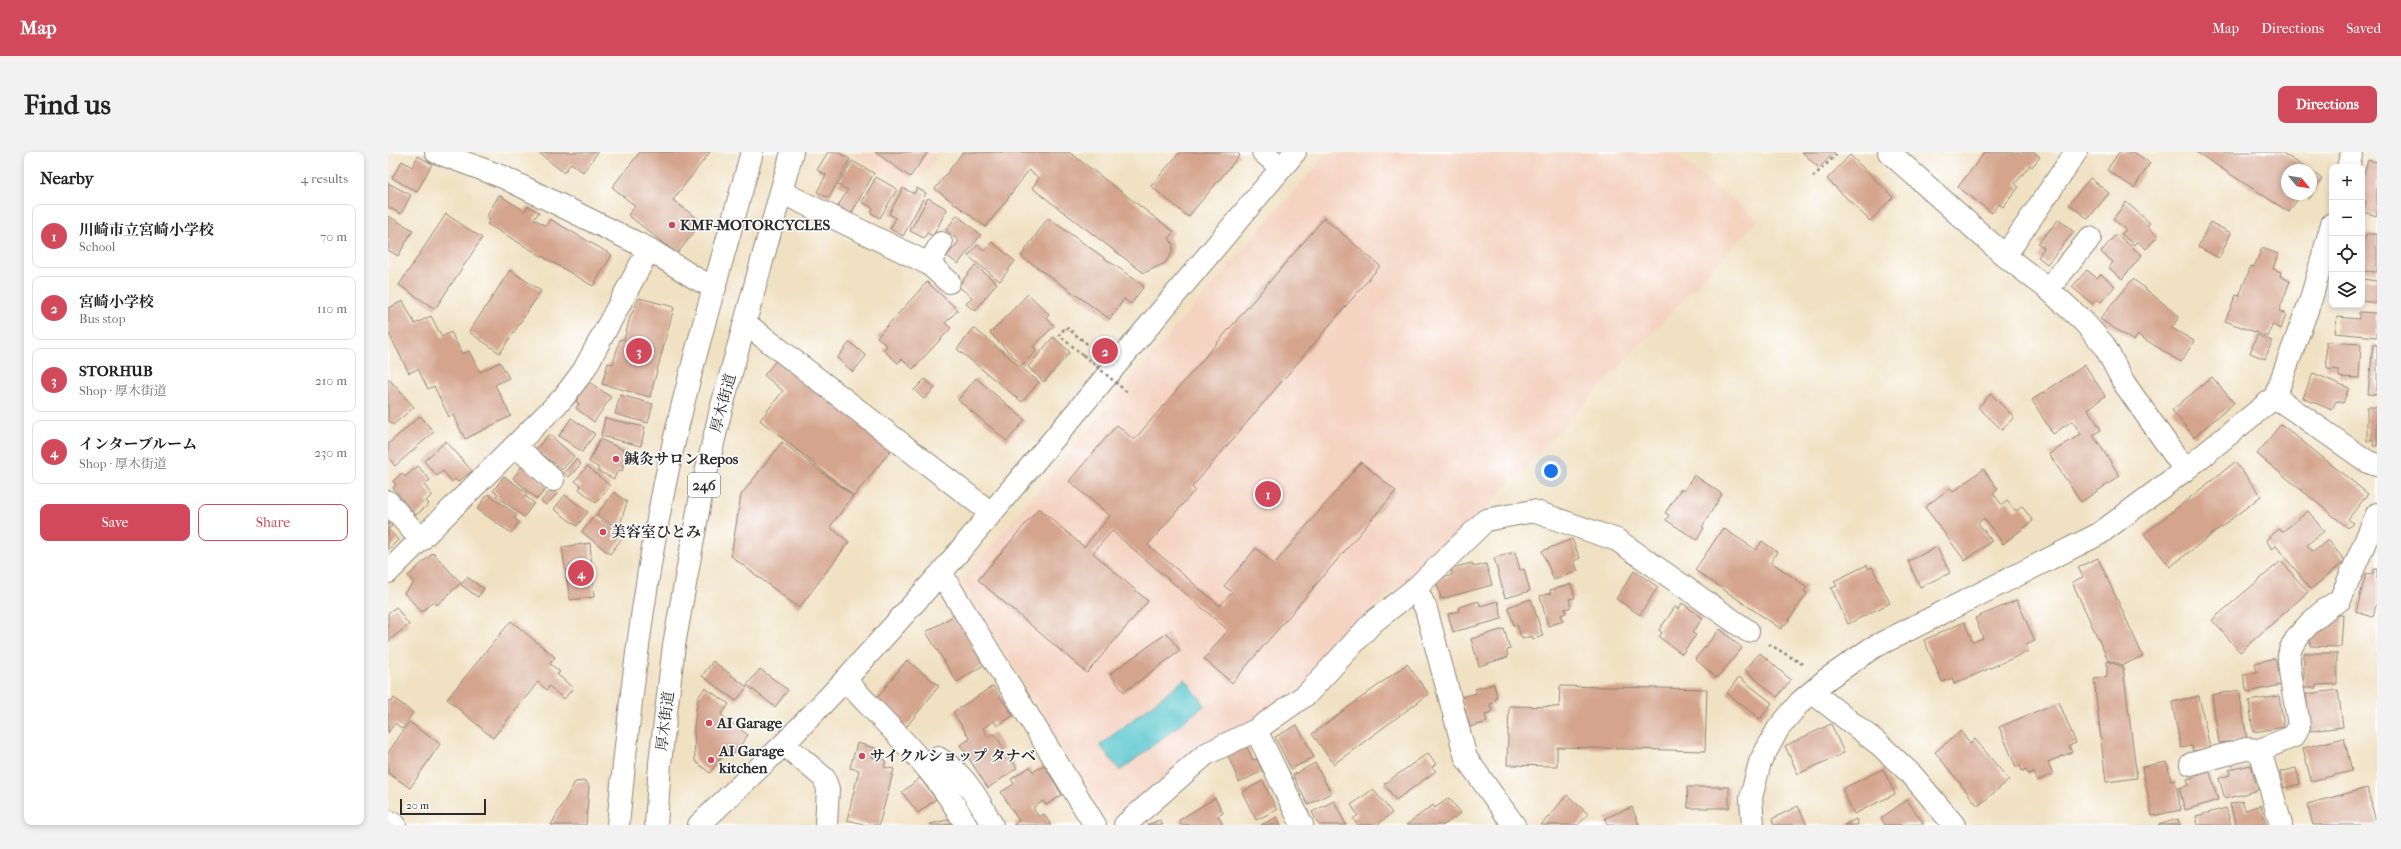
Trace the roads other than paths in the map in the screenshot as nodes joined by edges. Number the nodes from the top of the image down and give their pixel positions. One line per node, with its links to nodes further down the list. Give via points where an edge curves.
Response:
1 (436, 152): 15 (main road, via 503,176)
2 (752, 152): 19 (main road, 246)
3 (792, 152): 11 (main road, 厚木街道 / 246)
4 (1263, 152): 10 (main road)
5 (1295, 152): 10 (main road)
6 (1889, 152): 16 (main road)
7 (2076, 152): 16 (main road)
8 (2352, 152): 9 (main road)
9 (2349, 164)
10 (1281, 168): 28 (main road)
11 (781, 192): 17 (main road); 21 (main road, 厚木街道 / 246)
12 (2329, 235): 22 (main road, via 2311,299)
13 (2090, 238): 20 (main road)
14 (941, 243): 17 (main road)
15 (649, 249): 19 (main road); 23 (main road, via 584,370 563,398)
16 (2005, 256): 20 (main road)
17 (929, 264): 18 (main road)
18 (949, 282)
19 (715, 288): 44 (main road, 246, via 678,426 664,490 635,651)
20 (2048, 289): 25 (main road, via 2084,322 2104,345 2124,383)
21 (745, 323): 28 (main road); 45 (main road, 厚木街道 / 246, via 720,413 703,488 674,645 660,763)
22 (2275, 397): 24 (main road, via 2368,462); 25 (main road)
23 (516, 446): 26 (main road); 30 (main road)
24 (2377, 465)
25 (2185, 470): 36 (main road, via 2099,534 1872,648)
26 (553, 480)
27 (388, 502): 30 (main road)
28 (991, 513): 32 (main road)
29 (2377, 514): 39 (main road, via 2340,600 2328,606 2291,648 2289,655 2299,726 2294,736)
30 (421, 540): 31 (main road)
31 (388, 572)
32 (941, 573): 35 (main road); 50 (main road)
33 (1416, 588): 34 (main road, via 1486,520 1533,511 1617,540); 37 (main road, via 1373,622 1307,694); 53 (main road, via 1426,609 1466,758)
34 (1748, 631)
35 (846, 680): 38 (main road); 40 (main road)
36 (1820, 686): 54 (main road, via 1800,702 1778,729 1760,762 1751,798); 55 (main road, via 1913,776)
37 (1256, 730): 51 (main road, via 1206,754); 52 (main road)
38 (784, 744): 46 (main road); 47 (main road, via 824,778 828,789)
39 (2260, 750): 41 (main road, via 2246,749); 56 (main road)
40 (924, 764): 48 (main road); 49 (main road, via 938,758 947,763 979,801)
41 (2190, 764)
42 (388, 821): 43 (main road)
43 (394, 825)
44 (618, 825)
45 (656, 825)
46 (699, 825)
47 (826, 825)
48 (966, 825)
49 (992, 825)
50 (1095, 825)
51 (1125, 825)
52 (1302, 825)
53 (1514, 825)
54 (1753, 825)
55 (1954, 825)
56 (2281, 825)

